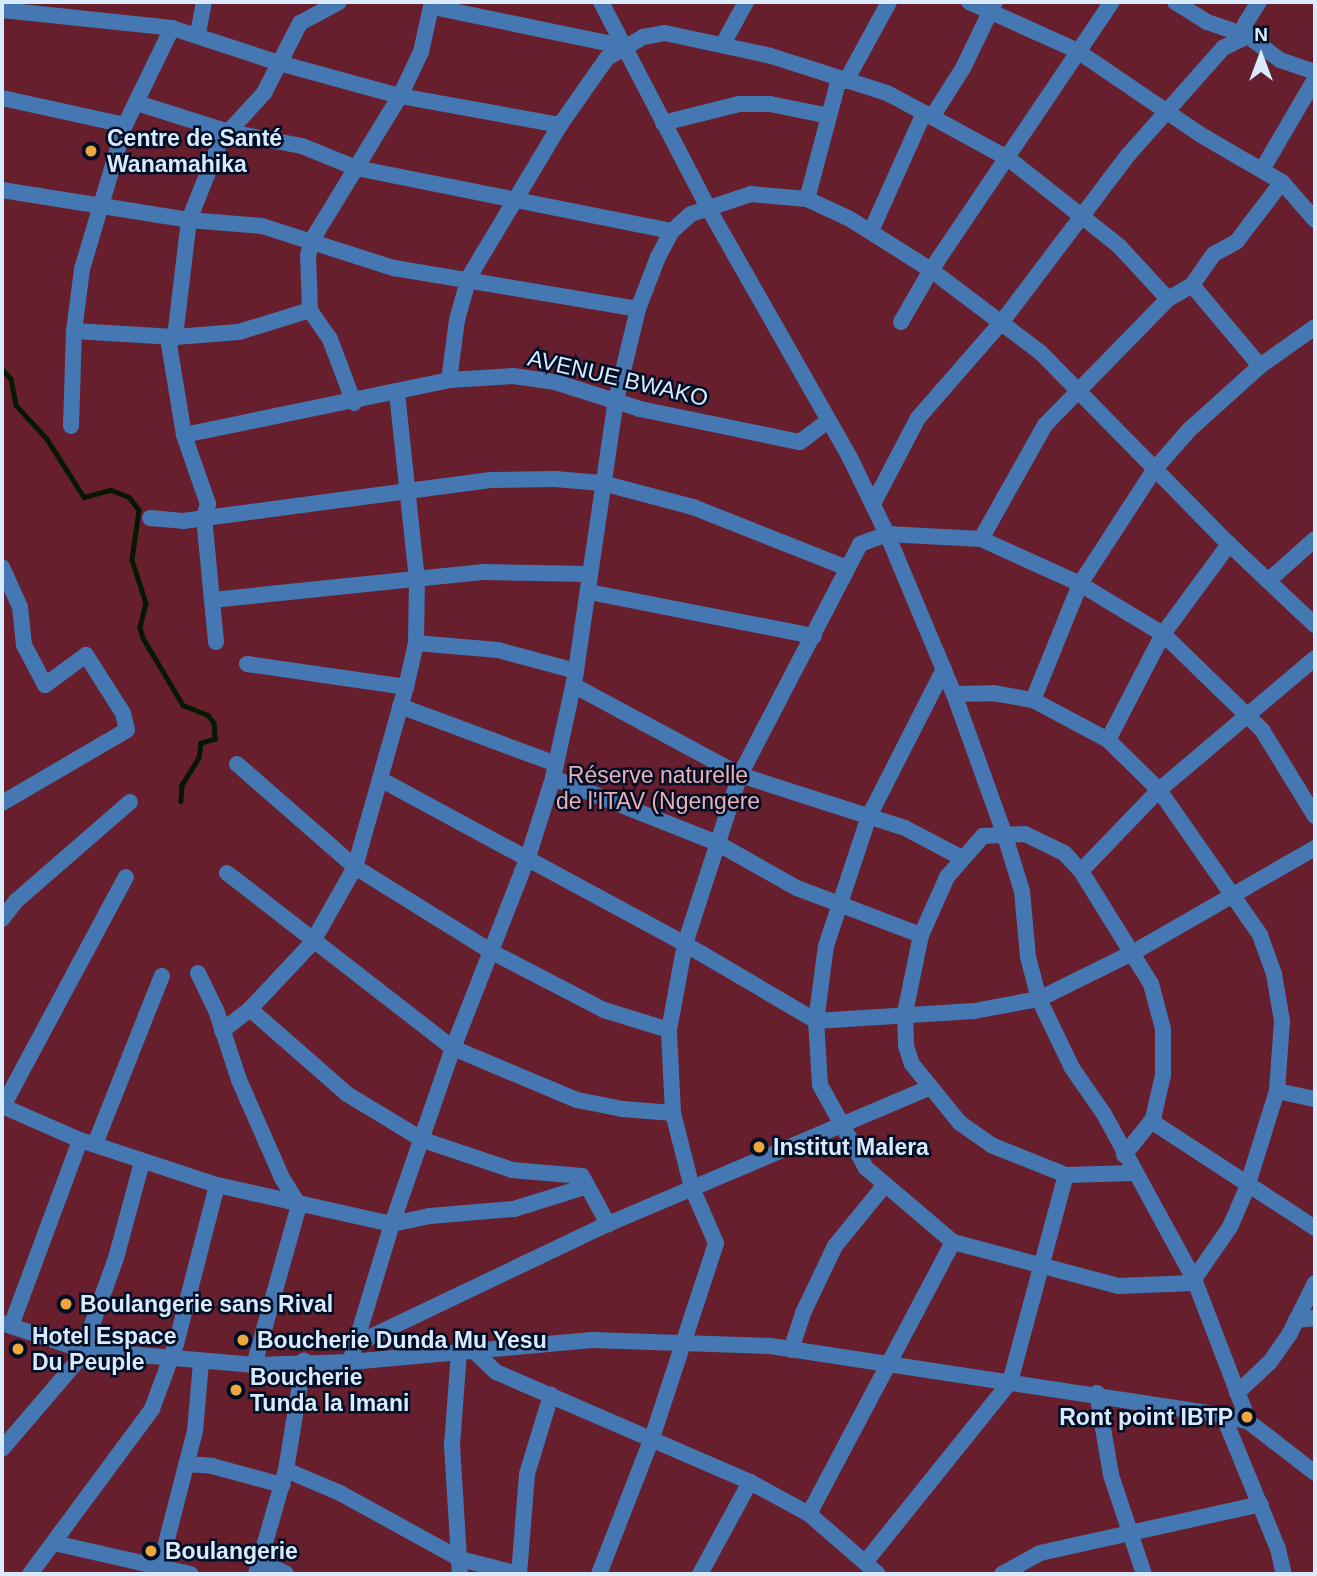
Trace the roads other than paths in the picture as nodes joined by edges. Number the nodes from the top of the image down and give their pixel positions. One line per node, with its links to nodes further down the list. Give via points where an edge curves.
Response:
1 (204, 2): 15 (street)
2 (340, 2): 20 (street, via 300,23)
3 (601, 2): 18 (street)
4 (746, 2): 17 (street)
5 (889, 2): 23 (street)
6 (969, 2): 11 (street)
7 (1112, 2): 19 (street)
8 (1175, 2): 16 (street, via 1207,22)
9 (1259, 2): 16 (street, via 1245,24)
10 (432, 5): 18 (street); 24 (street, via 421,52)
11 (993, 6): 19 (street); 28 (street, via 963,68)
12 (61, 8): 13 (street); 14 (street)
13 (2, 10)
14 (172, 28): 15 (street); 26 (street)
15 (198, 33): 20 (street)
16 (1248, 36): 21 (street, via 1280,60); 27 (street, via 1223,48)
17 (723, 44): 18 (street, via 665,33); 23 (street)
18 (622, 46): 30 (street); 32 (street, via 607,58)
19 (1076, 50): 27 (street); 34 (street)
20 (279, 63): 24 (street); 33 (street, via 264,93)
21 (1315, 72)
22 (1315, 79): 36 (street)
23 (843, 80): 28 (street, via 887,93); 29 (street)
24 (400, 96): 32 (street); 35 (street)
25 (2, 98): 31 (street)
26 (137, 103): 31 (street); 33 (street)
27 (1168, 111): 36 (street); 43 (street)
28 (928, 115): 34 (street); 47 (street)
29 (829, 116): 30 (street, via 770,104 739,104); 40 (street)
30 (663, 122): 42 (street)
31 (125, 125): 41 (street)
32 (561, 125): 39 (street)
33 (229, 132): 35 (street, via 302,146); 44 (street, via 205,173)
34 (1009, 159): 43 (street); 49 (street)
35 (356, 168): 39 (street); 48 (street)
36 (1263, 168): 37 (street)
37 (1282, 182): 45 (street); 51 (street, via 1237,241 1213,254)
38 (2, 190): 41 (street)
39 (517, 198): 46 (street); 50 (street)
40 (807, 199): 42 (street, via 751,194); 47 (street)
41 (99, 204): 44 (street); 58 (street, via 82,269)
42 (706, 206): 46 (street); 66 (street)
43 (1080, 214): 52 (street, via 1139,265); 56 (street)
44 (189, 220): 48 (street, via 262,226); 59 (street)
45 (1315, 220)
46 (672, 231): 53 (street)
47 (871, 231): 49 (street)
48 (312, 240): 50 (street, via 394,268); 54 (street)
49 (930, 270): 55 (street); 56 (street)
50 (469, 277): 53 (street); 61 (street, via 457,320)
51 (1192, 285): 52 (street); 60 (street)
52 (1168, 299): 62 (street)
53 (638, 309): 64 (street)
54 (310, 310): 59 (street, via 251,329); 65 (street, via 330,339)
55 (901, 321)
56 (1002, 323): 62 (street); 72 (street, via 918,418)
57 (1315, 327): 60 (street)
58 (74, 331): 59 (street); 67 (street)
59 (175, 337): 68 (street, via 169,344)
60 (1260, 366): 69 (street, via 1188,430)
61 (449, 380): 63 (street, AVENUE BWAKO); 64 (street, AVENUE BWAKO, via 513,376 555,382)
62 (1077, 387): 69 (street); 76 (street, via 1039,435)
63 (397, 392): 65 (street, AVENUE BWAKO); 71 (street)
64 (616, 400): 66 (street, AVENUE BWAKO, via 800,442); 70 (street)
65 (354, 402): 68 (street, AVENUE BWAKO)
66 (828, 421): 72 (street)
67 (71, 426)
68 (184, 435): 73 (street, via 208,504)
69 (1154, 470): 78 (street); 84 (street)
70 (601, 483): 71 (street, via 489,480); 80 (street, via 694,507); 81 (street)
71 (408, 494): 73 (street); 82 (street)
72 (873, 504): 75 (street)
73 (204, 517): 74 (street); 86 (street)
74 (150, 518)
75 (887, 534): 76 (street); 80 (street, via 860,544); 94 (street)
76 (981, 539): 84 (street)
77 (1315, 539): 83 (street)
78 (1229, 544): 83 (street); 88 (street)
79 (2, 566): 108 (street, via 20,607 23,645 45,685 86,655 123,713 127,730)
80 (847, 568): 89 (street)
81 (590, 573): 82 (street, via 522,570); 85 (street)
82 (416, 580): 86 (street); 91 (street)
83 (1268, 581): 87 (street)
84 (1080, 584): 88 (street); 98 (street)
85 (589, 592): 89 (street); 95 (street)
86 (212, 600): 90 (street)
87 (1315, 625)
88 (1163, 634): 100 (street); 101 (street)
89 (814, 636): 104 (street)
90 (216, 642)
91 (416, 643): 95 (street, via 498,650); 96 (street)
92 (1315, 658): 100 (street)
93 (247, 664): 96 (street)
94 (944, 669): 97 (street); 109 (street)
95 (575, 678): 103 (street); 104 (street)
96 (406, 687): 99 (street)
97 (954, 694): 98 (street, via 993,693); 111 (street)
98 (1033, 700): 101 (street)
99 (400, 706): 103 (street); 105 (street)
100 (1245, 715): 106 (street); 110 (street, via 1262,730)
101 (1108, 740): 106 (street)
102 (237, 764): 116 (street)
103 (554, 771): 112 (street); 114 (street)
104 (740, 775): 109 (street); 112 (street)
105 (380, 779): 114 (street); 116 (street)
106 (1159, 790): 117 (street); 120 (street)
107 (130, 802): 122 (street, via 16,901)
108 (2, 803)
109 (869, 816): 115 (street, via 905,828); 121 (street)
110 (1315, 816)
111 (1004, 833): 115 (street, via 984,836); 117 (street, via 1046,841); 130 (street, via 1022,891 1028,957)
112 (717, 843): 121 (street, via 797,888); 125 (street)
113 (1315, 848): 120 (street)
114 (528, 857): 125 (street, via 569,884); 126 (street)
115 (960, 857): 123 (street, via 940,888)
116 (355, 867): 124 (street); 126 (street)
117 (1081, 871): 127 (street)
118 (227, 873): 124 (street)
119 (126, 877): 140 (street)
120 (1233, 893): 127 (street); 138 (street, via 1260,935 1274,974 1282,1021)
121 (840, 902): 123 (street); 133 (street, via 826,946)
122 (2, 919)
123 (921, 936): 132 (street)
124 (312, 943): 131 (street); 136 (street)
125 (685, 944): 133 (street); 134 (street)
126 (492, 952): 134 (street, via 604,1010); 136 (street)
127 (1134, 952): 130 (street); 142 (street, via 1151,984 1163,1030 1164,1075)
128 (198, 973): 135 (street)
129 (162, 976): 145 (street)
130 (1039, 999): 132 (street, via 974,1011); 146 (street, via 1072,1068 1104,1114)
131 (250, 1009): 135 (street); 144 (street, via 347,1094)
132 (905, 1013): 133 (street); 137 (street, via 906,1046)
133 (816, 1021): 143 (street, via 820,1085)
134 (669, 1030): 141 (street)
135 (222, 1031): 155 (street, via 266,1141)
136 (453, 1048): 141 (street, via 577,1100); 144 (street)
137 (929, 1088): 143 (street); 149 (street, via 960,1123 991,1145)
138 (1277, 1091): 139 (street); 154 (street)
139 (1315, 1099)
140 (2, 1107): 145 (street)
141 (673, 1112): 153 (street)
142 (1151, 1121): 146 (street); 154 (street)
143 (839, 1125): 152 (street); 153 (street)
144 (424, 1140): 151 (street, via 512,1170 576,1174); 156 (street)
145 (87, 1142): 147 (street); 165 (street)
146 (1124, 1155): 148 (street)
147 (142, 1161): 150 (street); 168 (street, via 116,1258)
148 (1132, 1173): 149 (street); 161 (street)
149 (1066, 1175): 160 (street)
150 (217, 1185): 155 (street); 171 (street)
151 (587, 1186): 156 (street, via 514,1209); 157 (street)
152 (884, 1186): 159 (street); 169 (street, via 835,1246 803,1313)
153 (692, 1188): 157 (street); 166 (street, via 716,1243)
154 (1248, 1188): 158 (street); 161 (street, via 1230,1227)
155 (299, 1205): 156 (street); 176 (street)
156 (392, 1224): 167 (street)
157 (608, 1224): 167 (street)
158 (1315, 1228)
159 (953, 1242): 160 (street); 175 (street)
160 (1039, 1268): 161 (street, via 1118,1286); 177 (street)
161 (1194, 1281): 178 (street)
162 (1315, 1283): 164 (street)
163 (1315, 1318): 164 (street)
164 (1296, 1320): 178 (street, via 1270,1362)
165 (6, 1324): 168 (street)
166 (684, 1341): 169 (street); 170 (street, via 592,1340); 183 (street)
167 (358, 1343): 174 (street)
168 (83, 1350): 171 (street); 184 (street)
169 (792, 1350): 175 (street)
170 (467, 1351): 174 (street); 180 (street, via 496,1372); 195 (street, via 452,1445)
171 (171, 1360): 173 (street); 192 (street, via 152,1409)
172 (304, 1360): 174 (street); 176 (street); 187 (street)
173 (201, 1362): 176 (street); 185 (street, via 195,1431)
174 (350, 1362)
175 (888, 1363): 177 (street); 190 (street)
176 (254, 1365)
177 (1010, 1382): 179 (street); 193 (street)
178 (1237, 1392): 182 (street)
179 (1097, 1393): 181 (street); 191 (street, via 1111,1475)
180 (551, 1395): 183 (street); 200 (street, via 527,1474)
181 (1223, 1415): 182 (street); 189 (street)
182 (1249, 1422): 186 (street)
183 (652, 1438): 188 (street); 201 (street)
184 (2, 1449)
185 (186, 1464): 187 (street); 196 (street)
186 (1315, 1473)
187 (284, 1478): 194 (street); 195 (street, via 340,1493)
188 (750, 1482): 190 (street); 202 (street)
189 (1261, 1504): 191 (street); 206 (street)
190 (810, 1514): 193 (street)
191 (1130, 1531): 204 (street, via 1040,1553); 205 (street)
192 (54, 1543): 196 (street); 197 (street)
193 (867, 1560): 203 (street)
194 (259, 1567): 199 (street)
195 (460, 1567): 200 (street)
196 (159, 1570): 198 (street)
197 (30, 1574)
198 (191, 1574)
199 (286, 1574)
200 (519, 1574)
201 (599, 1574)
202 (700, 1574)
203 (878, 1574)
204 (1002, 1574)
205 (1144, 1574)
206 (1284, 1574)

